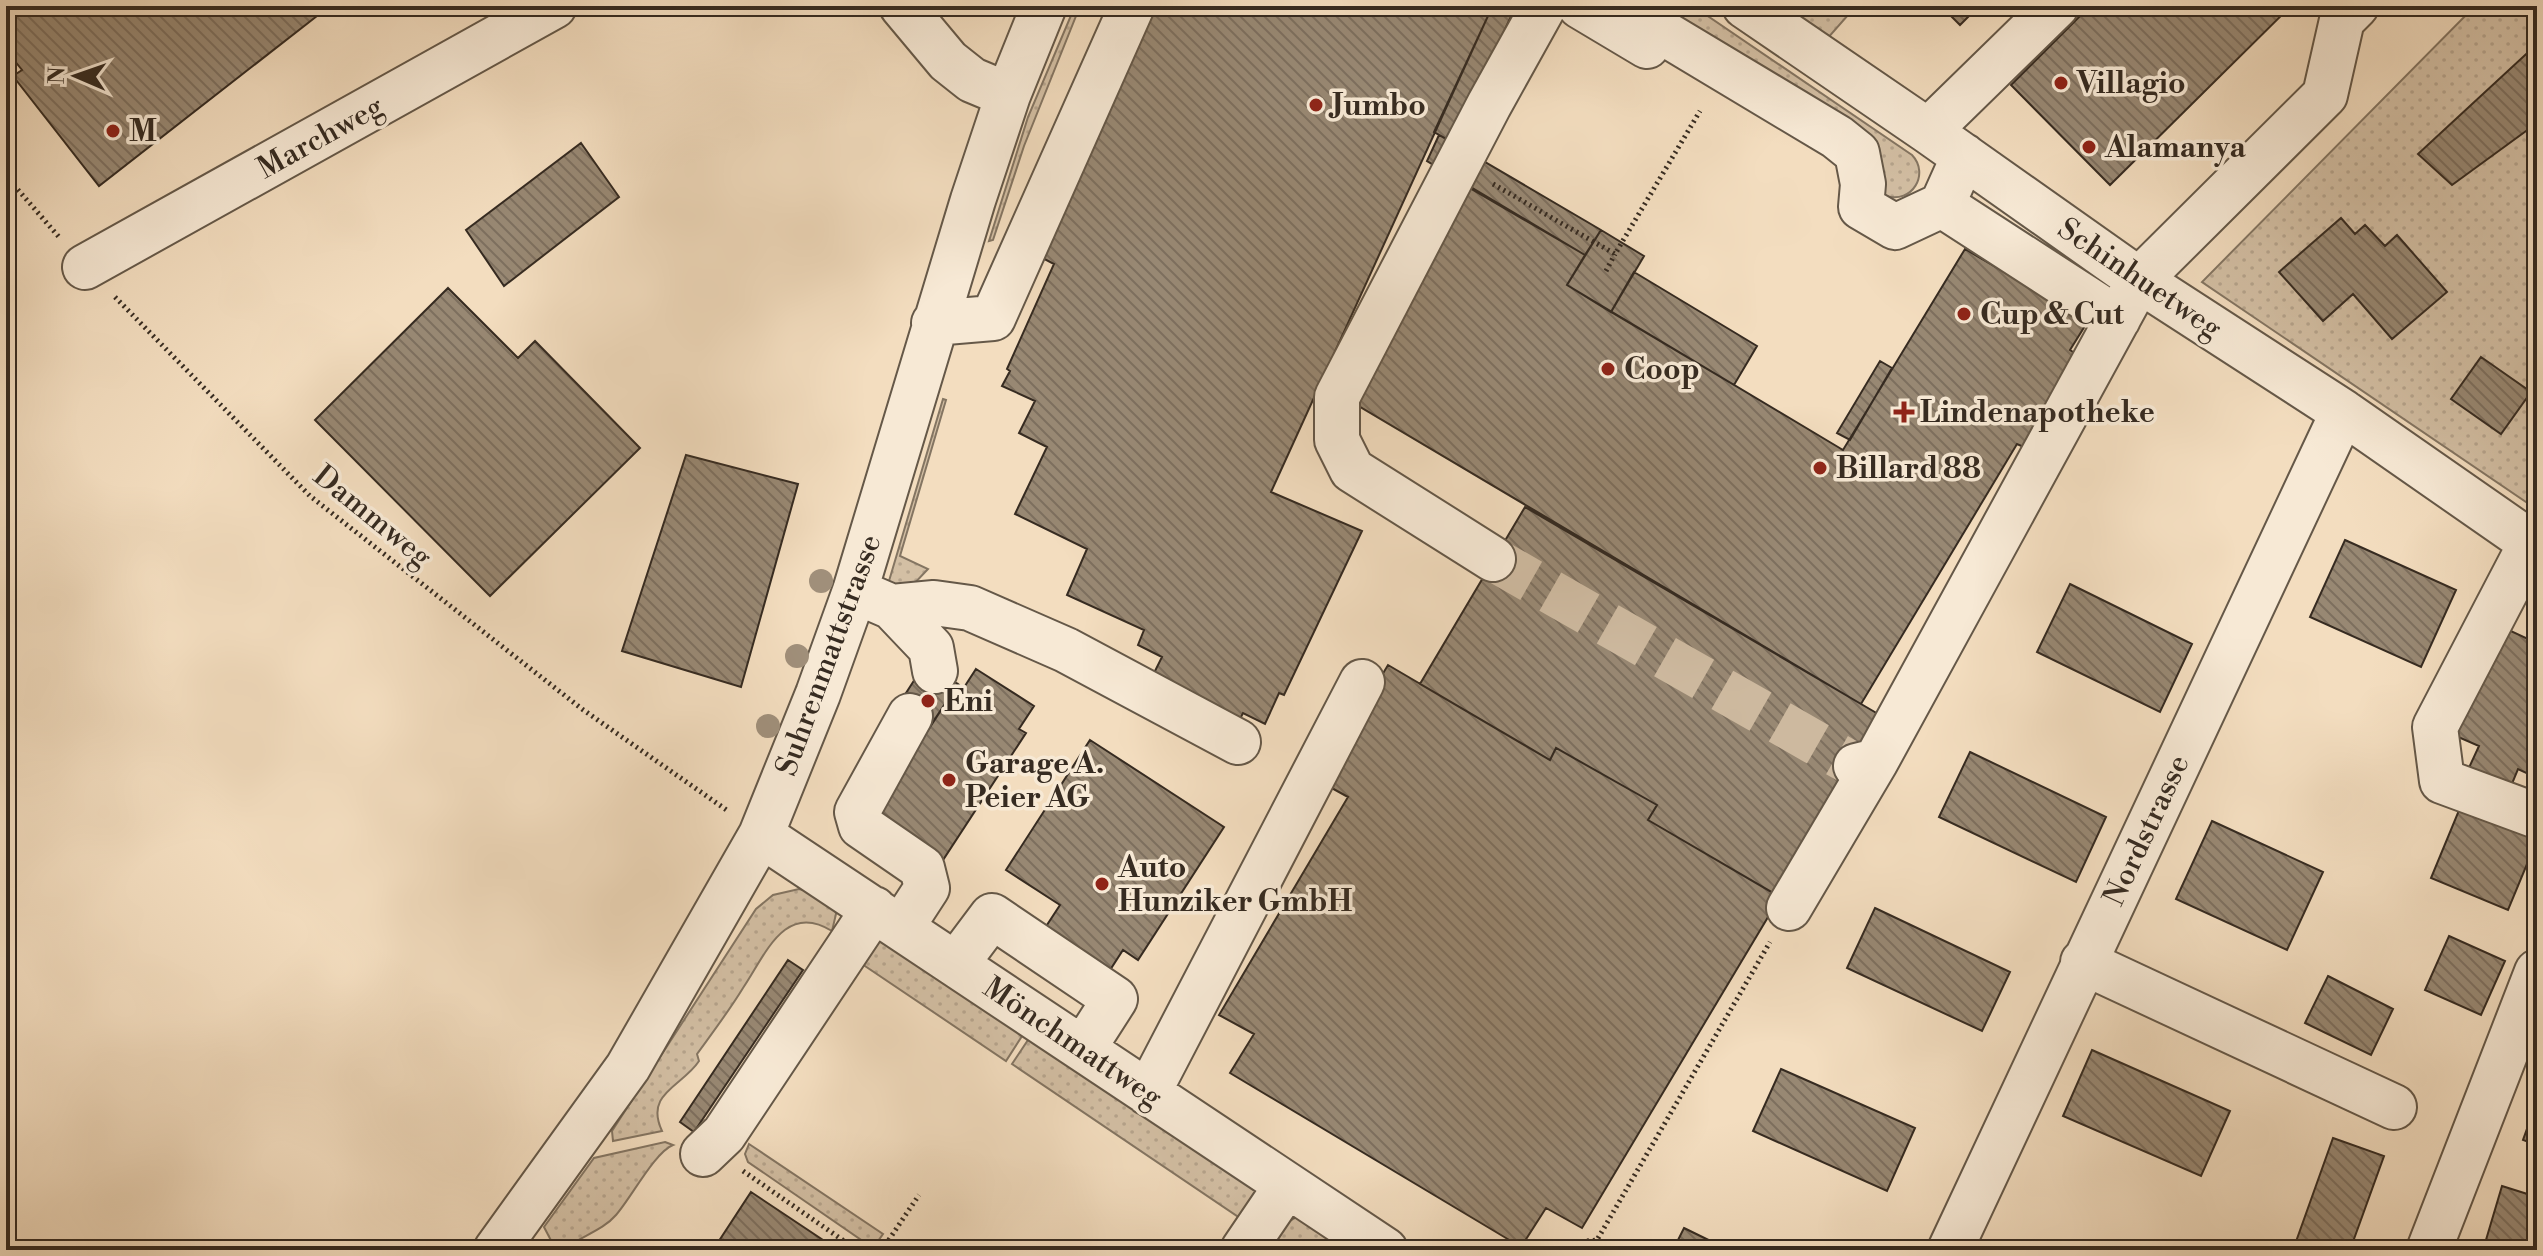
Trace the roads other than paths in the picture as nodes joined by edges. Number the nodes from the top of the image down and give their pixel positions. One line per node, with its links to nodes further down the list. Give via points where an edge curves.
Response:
1 (554, 6): 15 (street, Marchweg)
2 (902, 6): 10 (street, via 948,61 972,80)
3 (1044, 6): 10 (street, Suhrenmattstrasse)
4 (1132, 6): 18 (street, via 993,318)
5 (1745, 6): 11 (street, Schinhuetweg)
6 (2056, 6): 11 (street)
7 (2356, 6): 16 (street, via 2342,20 2325,95)
8 (1554, 9): 12 (street); 21 (street, via 1458,163 1337,397 1337,440 1352,470)
9 (1627, 11): 14 (street, via 1857,153 1861,207 1895,227)
10 (1008, 95): 18 (street, Suhrenmattstrasse)
11 (1928, 131): 13 (street, Schinhuetweg)
12 (1798, 137)
13 (1964, 156): 14 (street); 16 (street, Schinhuetweg)
14 (1942, 205): 17 (street)
15 (85, 267)
16 (2139, 280): 17 (street); 19 (street, Schinhuetweg)
17 (2118, 319): 29 (street)
18 (934, 323): 22 (street, Suhrenmattstrasse)
19 (2343, 412): 20 (street, Schinhuetweg); 31 (street, Nordstrasse)
20 (2534, 545): 27 (street, via 2435,727 2442,781)
21 (1493, 559)
22 (874, 599): 23 (street, via 931,648); 26 (street, via 970,608 1066,650); 28 (street, Suhrenmattstrasse, via 818,694)
23 (935, 671)
24 (1362, 682): 35 (street)
25 (910, 716): 30 (street, via 857,812 861,826 922,868 927,888)
26 (1238, 742)
27 (2537, 816)
28 (761, 835): 30 (street, Mönchmattweg); 39 (street, Suhrenmattstrasse, via 628,1067)
29 (1789, 908)
30 (888, 918): 32 (street, Mönchmattweg); 37 (street)
31 (2083, 962): 36 (street); 42 (street, Nordstrasse)
32 (956, 964): 34 (street, Mönchmattweg); 34 (street, via 992,916 1115,999)
33 (2537, 972): 43 (street)
34 (1083, 1049): 35 (street, Mönchmattweg)
35 (1148, 1093): 38 (street, Mönchmattweg)
36 (2394, 1107)
37 (706, 1151)
38 (1287, 1185): 40 (street); 41 (street, Mönchmattweg)
39 (496, 1250)
40 (1243, 1250)
41 (1385, 1250)
42 (1950, 1250)
43 (2429, 1250)

